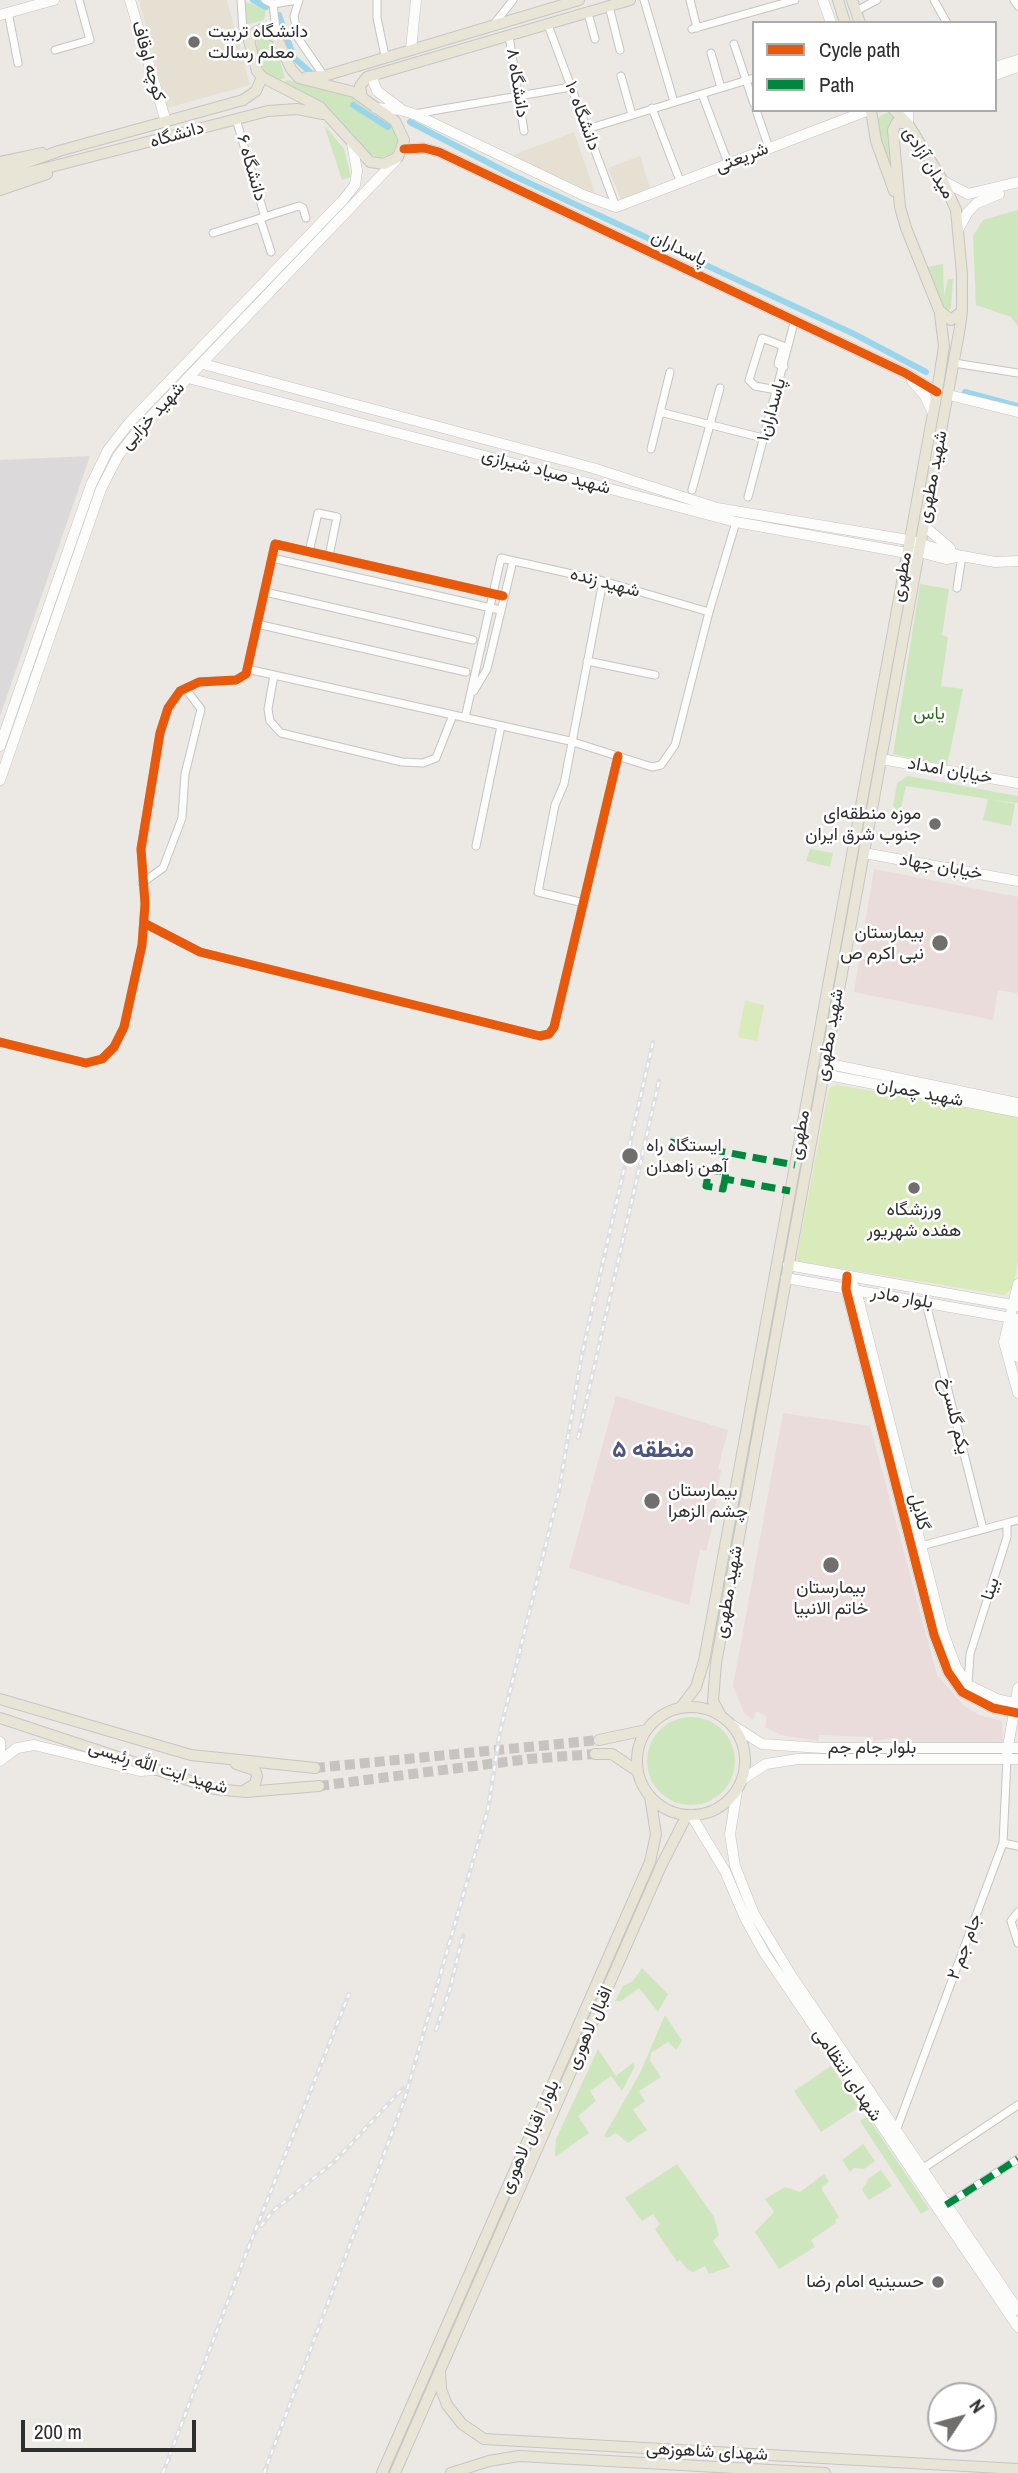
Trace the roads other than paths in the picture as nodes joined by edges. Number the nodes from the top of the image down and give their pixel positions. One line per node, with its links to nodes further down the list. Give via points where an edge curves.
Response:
1 (54, 0): 28 (main road)
2 (79, 0): 41 (street, via 90,40)
3 (130, 0): 74 (main road, کوچه اوقاف)
4 (241, 0): 38 (street)
5 (265, 0): 21 (street)
6 (299, 0): 21 (street); 51 (street, via 293,16 298,38)
7 (377, 0): 44 (street)
8 (416, 0): 40 (main road)
9 (513, 0): 33 (street)
10 (579, 0): 33 (main road)
11 (630, 0): 22 (main road)
12 (644, 0): 61 (street)
13 (690, 0): 24 (street, via 695,29)
14 (760, 0): 24 (street)
15 (795, 0): 24 (street)
16 (823, 0): 29 (main road)
17 (838, 0): 31 (main road)
18 (877, 0): 26 (street)
19 (934, 0): 32 (street)
20 (1014, 0): 23 (street)
21 (273, 4): 36 (street)
22 (609, 6): 27 (main road); 42 (street)
23 (1018, 6)
24 (763, 10)
25 (831, 11): 30 (main road)
26 (856, 11)
27 (589, 13): 34 (main road); 37 (street)
28 (4, 14): 46 (street)
29 (832, 21)
30 (833, 21)
31 (844, 21)
32 (946, 21)
33 (493, 25): 40 (main road)
34 (548, 25): 35 (main road); 56 (street, دانشگاه ۱۰)
35 (509, 36): 50 (main road); 59 (street, دانشگاه ۸)
36 (277, 38): 38 (main road, via 262,29); 54 (main road)
37 (595, 39)
38 (248, 41): 53 (main road)
39 (734, 44): 55 (street)
40 (411, 49): 44 (main road)
41 (55, 50)
42 (620, 50)
43 (711, 53): 57 (street)
44 (385, 56): 51 (main road)
45 (1018, 60): 47 (main road)
46 (18, 62)
47 (997, 66)
48 (1018, 67): 49 (main road)
49 (997, 74)
50 (374, 75): 60 (main road, via 363,80); 64 (main road, via 377,91)
51 (324, 76): 54 (main road)
52 (621, 76): 72 (street)
53 (262, 77): 71 (main road); 74 (main road, دانشگاه, via 256,91 243,100)
54 (299, 78): 60 (main road)
55 (750, 79): 57 (street)
56 (571, 87): 59 (street); 76 (street, دانشگاه ۱۰)
57 (721, 88): 58 (street)
58 (702, 93): 61 (street); 83 (street)
59 (518, 96): 70 (street); 77 (street, دانشگاه ۸)
60 (362, 97): 62 (main road)
61 (674, 102): 63 (street)
62 (376, 108): 64 (main road); 81 (main road, via 400,127)
63 (652, 108): 72 (street); 88 (street)
64 (401, 110): 70 (main road)
65 (757, 112): 79 (street)
66 (865, 112): 79 (main road, شریعتی)
67 (870, 112): 94 (main road)
68 (896, 112): 75 (main road)
69 (908, 112): 75 (main road)
70 (414, 114): 93 (main road)
71 (329, 115): 73 (main road, دانشگاه, via 285,108); 78 (main road)
72 (632, 115): 76 (street)
73 (236, 119): 84 (main road, دانشگاه); 95 (street, دانشگاه ۶)
74 (166, 122): 80 (main road, دانشگاه)
75 (908, 124): 89 (main road, میدان آزادی); 94 (main road, میدان آزادی, via 897,122 893,130)
76 (587, 130): 93 (street, دانشگاه ۱۰)
77 (524, 131)
78 (352, 143): 81 (main road, via 376,164 390,163); 103 (main road, شهید خزایی, via 355,185)
79 (769, 148): 83 (main road, شریعتی)
80 (59, 151): 82 (main road); 85 (main road, دانشگاه)
81 (401, 153): 102 (main road, پاسداران, via 439,152); 104 (main road, شهید خزایی)
82 (0, 162)
83 (728, 163): 88 (main road, شریعتی)
84 (65, 166): 85 (main road, دانشگاه); 92 (main road)
85 (25, 169): 86 (main road); 87 (main road)
86 (0, 172)
87 (0, 180)
88 (680, 181): 93 (main road, شریعتی)
89 (943, 181): 90 (main road, via 968,194); 97 (main road, میدان آزادی)
90 (1018, 182)
91 (1018, 189): 97 (main road, via 977,203)
92 (0, 190)
93 (616, 207)
94 (900, 207): 100 (main road, میدان آزادی)
95 (263, 217): 96 (street, via 299,206); 98 (street); 99 (street, دانشگاه ۶)
96 (306, 218)
97 (959, 228): 101 (main road, میدان آزادی)
98 (213, 233)
99 (271, 252)
100 (939, 310): 101 (main road, via 951,320); 114 (main road, via 944,346)
101 (962, 311): 105 (main road, شهید مطهری)
102 (794, 323): 107 (street, پاسداران۱); 109 (main road, پاسداران)
103 (215, 335): 104 (main road); 159 (main road, شهید خزایی, via 124,428 98,467)
104 (223, 343): 106 (main road, شهید خزایی)
105 (954, 363): 110 (street); 115 (main road, شهید مطهری)
106 (203, 364): 111 (main road, شهید خزایی); 126 (main road, شهید صیاد شیرازی, via 593,468 717,508)
107 (784, 367): 113 (street, via 778,364 783,346 762,338 749,380); 120 (street, پاسداران۱)
108 (670, 372): 116 (street)
109 (905, 373): 114 (main road, پاسداران); 118 (main road)
110 (1018, 373)
111 (188, 378): 124 (main road, شهید صیاد شیرازی); 162 (main road, شهید خزایی, via 128,440 108,472)
112 (720, 388): 119 (street)
113 (771, 389)
114 (937, 392): 115 (main road); 118 (main road, مطهری)
115 (949, 395): 117 (main road); 125 (main road, شهید مطهری)
116 (660, 412): 119 (street); 121 (street)
117 (1018, 412)
118 (933, 413): 126 (main road, مطهری)
119 (711, 425): 120 (street); 122 (street)
120 (763, 438): 123 (street, پاسداران۱)
121 (651, 449)
122 (692, 490)
123 (748, 497)
124 (736, 522): 129 (main road, شهید صیاد شیرازی); 143 (street)
125 (924, 526): 127 (main road, شهید مطهری); 130 (main road, via 942,544)
126 (908, 540): 127 (main road, شهید صیاد شیرازی); 129 (main road, مطهری)
127 (920, 547): 129 (main road, شهید صیاد شیرازی); 130 (main road, via 946,559); 160 (main road, شهید مطهری)
128 (309, 552): 131 (street); 131 (street, via 318,513 337,517); 132 (street, via 275,544)
129 (907, 553): 160 (main road, مطهری)
130 (964, 556): 134 (main road); 137 (street)
131 (331, 557): 135 (street); 139 (street)
132 (272, 558): 135 (street); 138 (street)
133 (513, 561): 136 (street, شهید زنده); 139 (street, شهید زنده, via 500,558); 140 (street)
134 (1018, 561)
135 (330, 572): 141 (street)
136 (603, 580): 143 (street, شهید زنده); 148 (street)
137 (957, 589)
138 (265, 593): 144 (street); 145 (street)
139 (493, 594): 140 (street); 141 (street)
140 (503, 596): 142 (street)
141 (489, 608): 142 (street); 146 (street)
142 (500, 610): 147 (street)
143 (709, 612): 161 (street, via 676,745 668,759 652,767)
144 (257, 624): 149 (street); 150 (street)
145 (473, 640)
146 (482, 642): 147 (street); 154 (street)
147 (493, 644): 154 (street, via 487,669)
148 (587, 661): 152 (street); 158 (street)
149 (247, 669): 151 (street); 153 (street, via 236,680 199,682)
150 (466, 672)
151 (274, 675): 155 (street); 155 (street, via 268,709 270,721 281,733 389,759 423,763 436,758)
152 (655, 675)
153 (185, 688): 167 (street, via 168,708 160,733 141,849); 167 (street, via 201,709 185,774 182,818 163,868)
154 (470, 697): 156 (street)
155 (453, 715): 156 (street)
156 (465, 718): 157 (street)
157 (501, 726): 158 (street); 164 (street)
158 (570, 741): 161 (street); 168 (street, via 538,892)
159 (0, 746)
160 (878, 755): 163 (main road, خیابان امداد); 165 (main road, شهید مطهری); 175 (main road, مطهری)
161 (618, 756): 168 (street)
162 (0, 780)
163 (1018, 783)
164 (477, 846)
165 (864, 853): 166 (main road, خیابان جهاد); 171 (main road, شهید مطهری)
166 (1018, 881)
167 (142, 883): 169 (street)
168 (584, 903): 169 (street, via 554,1027 540,1036 200,952)
169 (144, 923): 170 (street, via 124,1027 102,1059 86,1063)
170 (0, 1042)
171 (824, 1069): 172 (main road, شهید چمران); 173 (main road, شهید چمران); 174 (main road, شهید مطهری)
172 (1018, 1103)
173 (1018, 1112)
174 (788, 1265): 175 (main road); 176 (main road, بلوار مادر); 177 (main road, شهید مطهری)
175 (776, 1269): 177 (main road); 195 (main road, مطهری, via 704,1661 696,1686)
176 (847, 1276): 179 (main road, گلایل); 180 (main road, بلوار مادر)
177 (786, 1278): 179 (main road, بلوار مادر); 197 (main road, شهید مطهری, via 714,1675 713,1701)
178 (1018, 1284): 182 (main road)
179 (851, 1289): 181 (main road, بلوار مادر); 189 (main road, گلایل); 196 (main road, گلایل, via 934,1635 948,1672 962,1692 993,1708)
180 (922, 1289): 181 (main road); 182 (main road, بلوار مادر)
181 (926, 1303): 183 (main road, بلوار مادر); 188 (street, یکم گلسرخ)
182 (1016, 1306): 183 (main road)
183 (1015, 1319): 184 (main road, via 1013,1339); 185 (main road, via 1004,1342)
184 (1018, 1357)
185 (1018, 1393)
186 (1018, 1520): 187 (street)
187 (1007, 1523): 188 (street); 190 (street, بینا, via 1007,1537)
188 (983, 1529): 189 (street)
189 (921, 1546): 191 (main road, گلایل)
190 (970, 1654): 191 (street); 192 (street, بینا)
191 (956, 1667): 192 (main road, گلایل)
192 (968, 1685): 196 (main road)
193 (1018, 1688): 196 (main road)
194 (0, 1699): 205 (main road, شهید ایت الله رِئیسی)
195 (681, 1707): 197 (main road, via 695,1706); 200 (main road, via 656,1719)
196 (1015, 1708): 203 (main road)
197 (722, 1716): 199 (main road)
198 (0, 1718): 209 (main road, شهید ایت الله رِئیسی)
199 (732, 1725): 203 (main road, بلوار جام جم, via 762,1744); 211 (main road, via 745,1750)
200 (646, 1730): 201 (main road); 210 (main road, via 639,1742)
201 (599, 1740)
202 (0, 1742): 206 (main road)
203 (1013, 1753): 211 (main road, بلوار جام جم, via 798,1759 765,1764); 217 (street, جام جم ۲)
204 (595, 1754): 210 (main road, via 612,1754)
205 (191, 1755): 208 (main road, شهید ایت الله رِئیسی); 214 (main road, via 255,1770 256,1784)
206 (0, 1756)
207 (0, 1761): 209 (main road, via 17,1748 34,1745 140,1771)
208 (315, 1768)
209 (158, 1769): 214 (main road, شهید ایت الله رِئیسی, via 215,1789)
210 (637, 1771): 215 (main road)
211 (743, 1779): 213 (main road)
212 (319, 1786): 214 (main road, شهید ایت الله رِئیسی)
213 (737, 1791): 216 (main road, via 715,1810); 221 (main road, شهدای انتظامی, via 730,1834 735,1866)
214 (239, 1792)
215 (649, 1796): 216 (main road, via 660,1806); 232 (main road, بلوار اقبال لاهوری, via 656,1833 650,1862)
216 (689, 1815): 221 (main road, شهدای انتظامی, via 725,1871 745,1918); 230 (main road, اقبال لاهوری, via 661,1866)
217 (1003, 1843): 218 (street); 223 (street, جام جم ۲)
218 (1018, 1846)
219 (1018, 1912): 220 (street, via 1011,1922)
220 (1018, 1943)
221 (787, 1977): 223 (main road, شهدای انتظامی); 225 (main road, شهدای انتظامی)
222 (1018, 2105): 225 (street)
223 (897, 2131): 225 (main road, شهدای انتظامی)
224 (1018, 2159): 226 (street)
225 (918, 2171): 226 (main road, شهدای انتظامی); 227 (main road, شهدای انتظامی)
226 (946, 2205): 227 (main road, شهدای انتظامی)
227 (1006, 2301): 228 (main road, شهدای انتظامی); 229 (main road, شهدای انتظامی)
228 (1018, 2310)
229 (1018, 2327)
230 (440, 2369): 231 (main road, شهدای شاهوزهی, via 447,2405 462,2424 484,2439); 233 (main road, اقبال لاهوری)
231 (1018, 2469)
232 (382, 2473)
233 (394, 2473)
234 (451, 2473): 235 (main road, شهدای شاهوزهی, via 519,2456)
235 (825, 2473)

